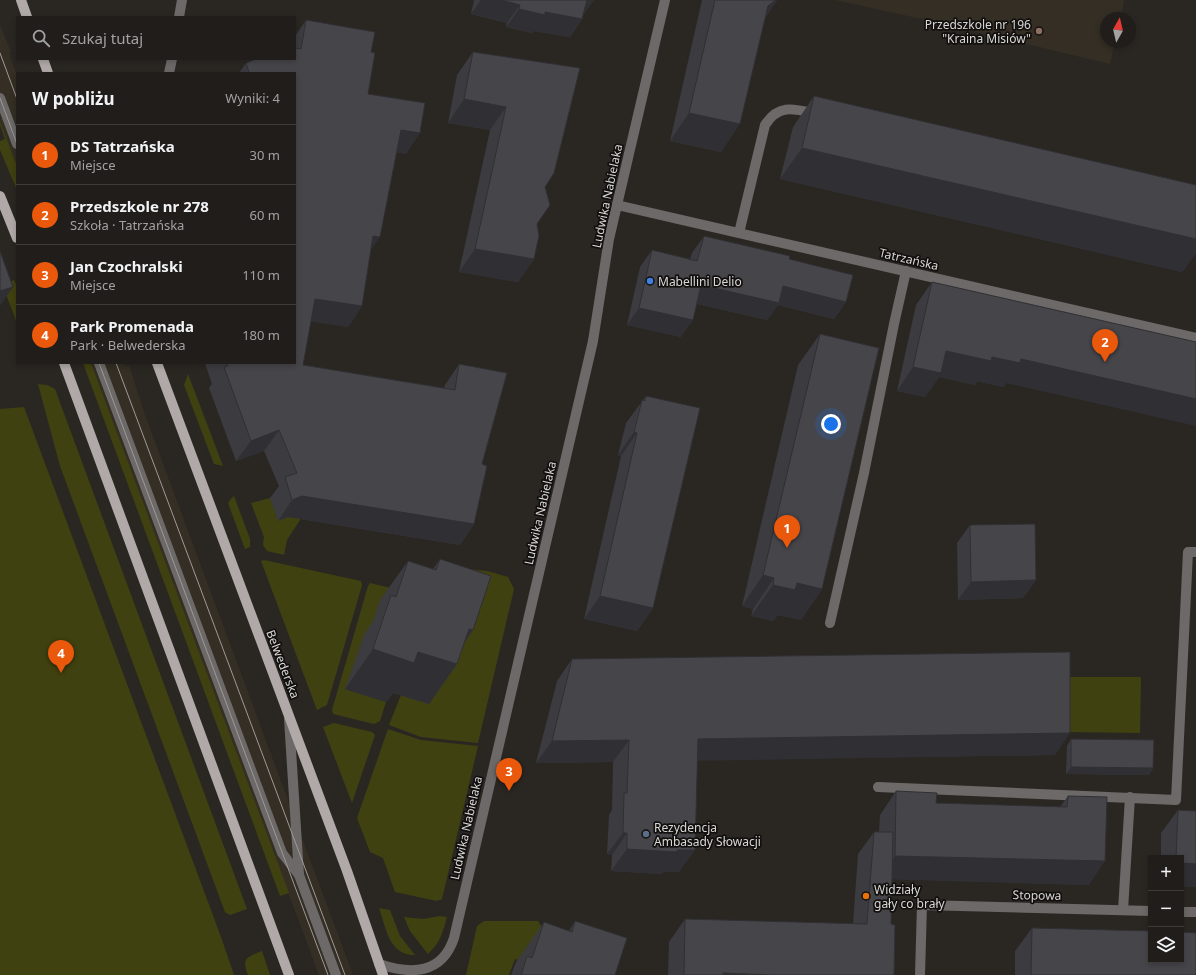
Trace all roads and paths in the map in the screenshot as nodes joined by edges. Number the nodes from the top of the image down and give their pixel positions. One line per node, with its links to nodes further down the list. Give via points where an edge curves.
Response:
1 (21, 0): 4 (main road)
2 (182, 0): 5 (street)
3 (665, 0): 14 (street, Ludwika Nabielaka)
4 (27, 16)
5 (179, 16)
6 (43, 60): 8 (main road)
7 (172, 60): 9 (street)
8 (48, 72)
9 (170, 72)
10 (0, 98): 12 (street)
11 (830, 117): 15 (street, via 790,109 782,110 769,118 762,132)
12 (16, 141)
13 (0, 196): 16 (main road)
14 (617, 205): 15 (street, Tatrzańska); 33 (street, Ludwika Nabielaka, via 593,341 454,938 440,963 428,971 417,974 398,972)
15 (739, 233): 17 (street, Tatrzańska)
16 (16, 236)
17 (906, 271): 18 (street, Tatrzańska); 23 (street)
18 (1196, 338)
19 (64, 364): 34 (main road)
20 (99, 364): 27 (street, via 282,853)
21 (157, 364): 24 (main road, Belwederska)
22 (1196, 552): 26 (street, via 1188,552 1176,800)
23 (830, 622)
24 (289, 716): 27 (street); 33 (main road, Belwederska)
25 (878, 787): 26 (street)
26 (1130, 797): 28 (street)
27 (299, 875): 32 (street)
28 (1123, 910): 29 (street, Stopowa); 38 (street, Stopowa, via 922,905)
29 (1148, 911)
30 (1184, 912): 31 (street)
31 (1196, 912)
32 (332, 964): 35 (street); 36 (street)
33 (380, 964): 37 (main road, Belwederska)
34 (289, 975)
35 (333, 975)
36 (336, 975)
37 (383, 975)
38 (920, 975)

